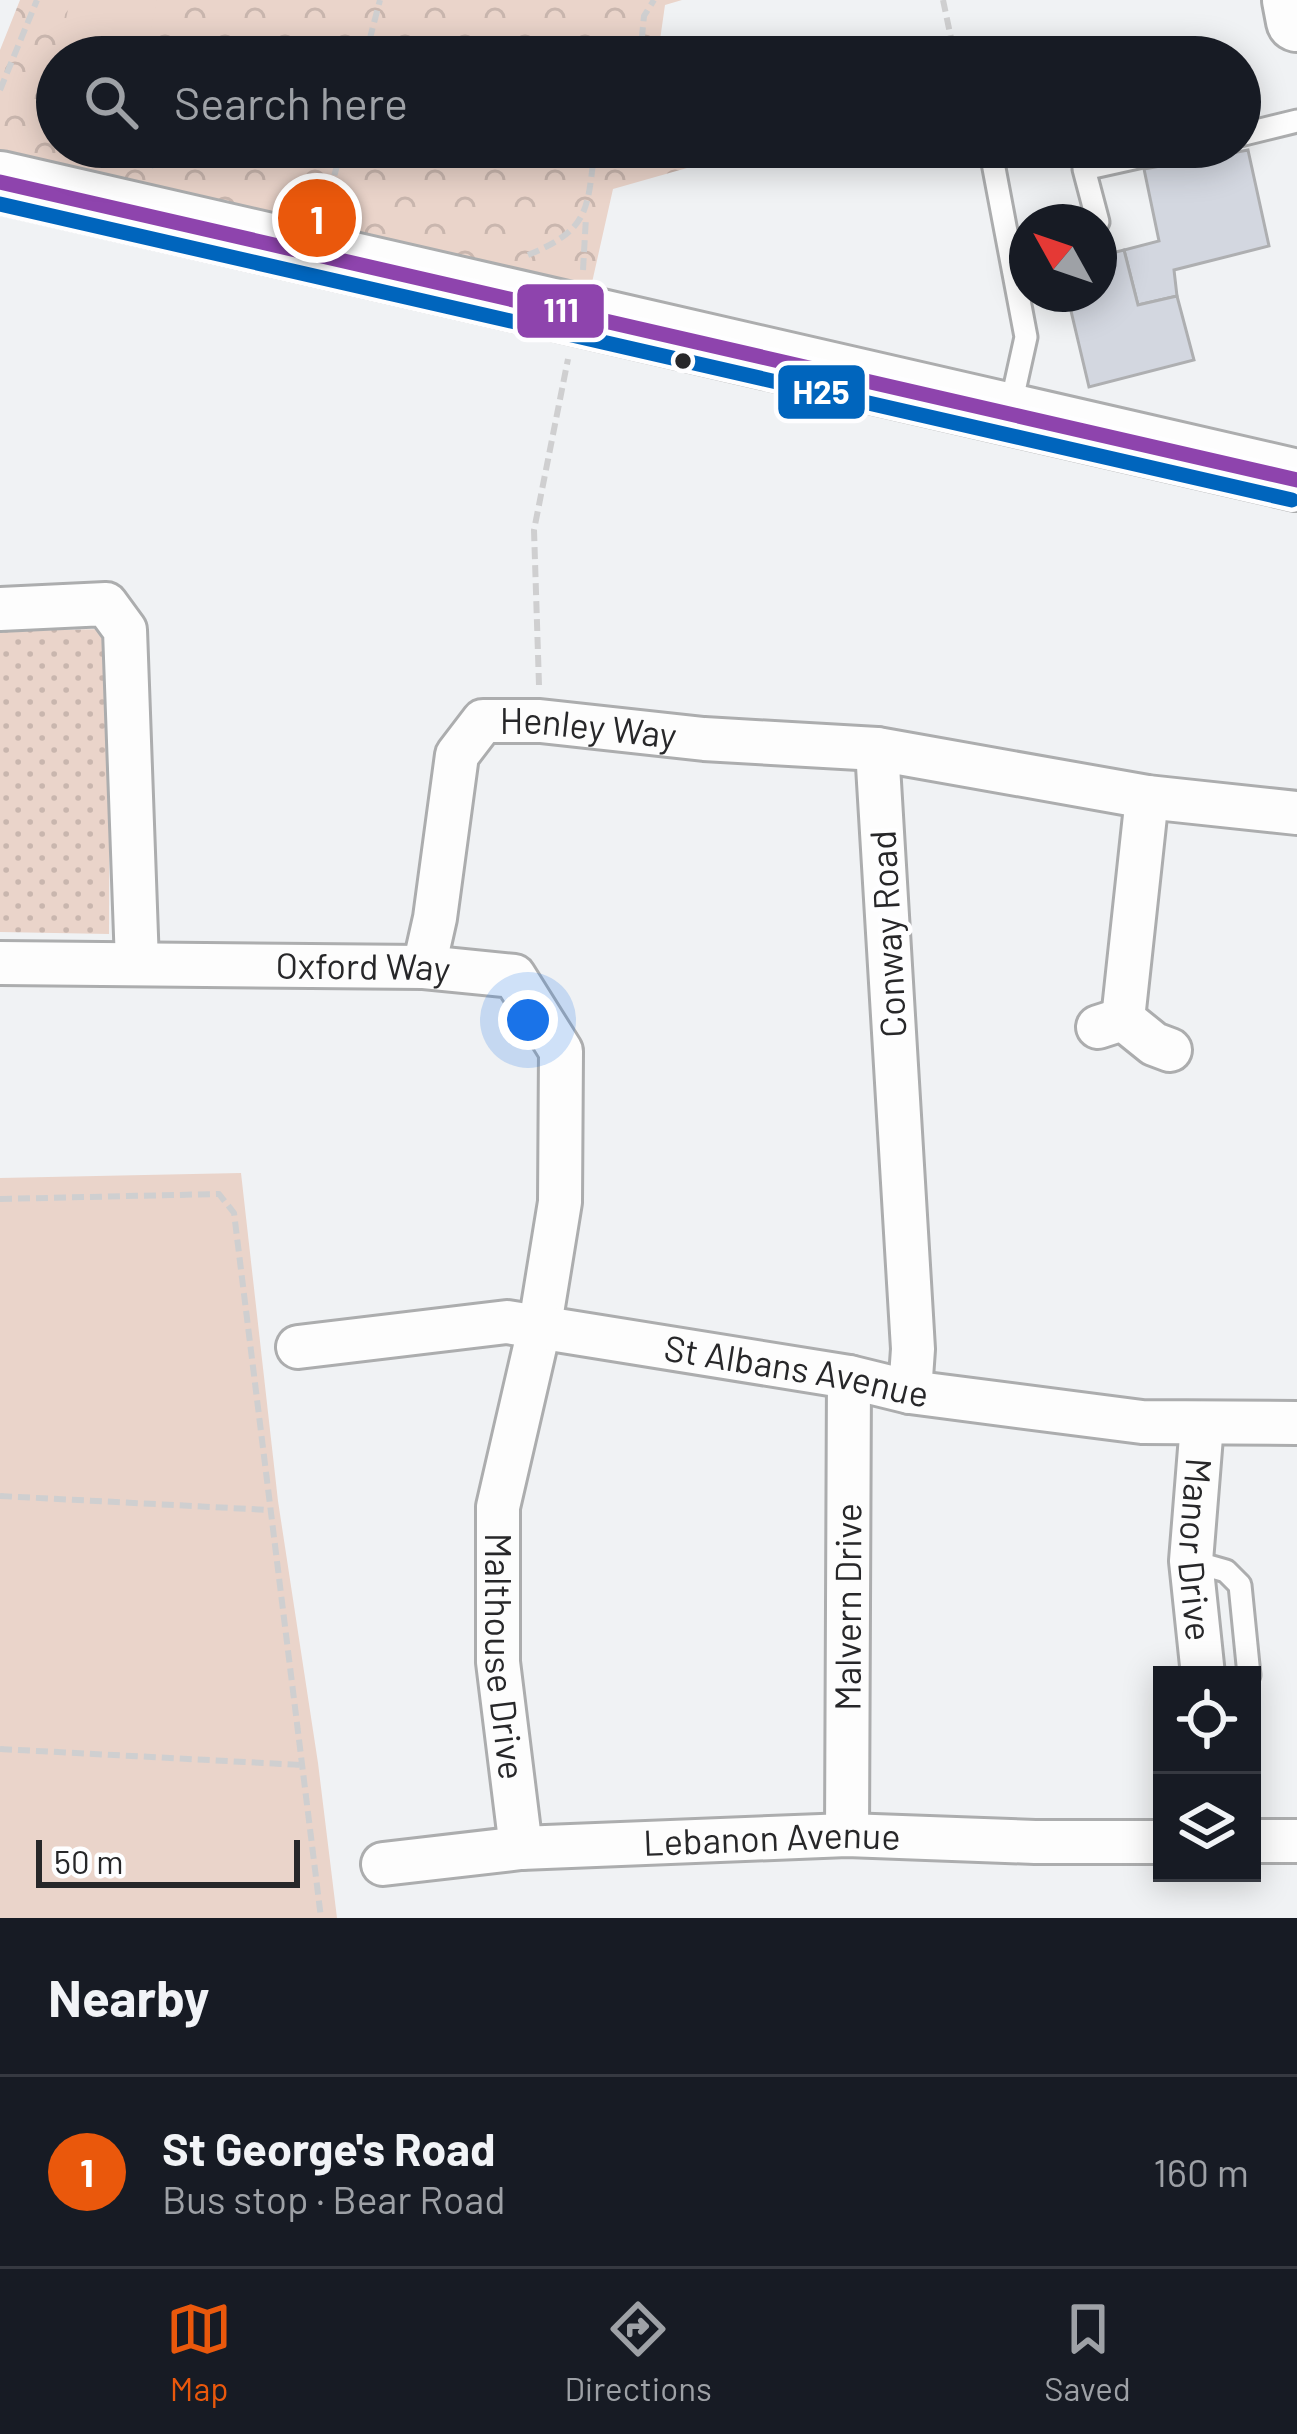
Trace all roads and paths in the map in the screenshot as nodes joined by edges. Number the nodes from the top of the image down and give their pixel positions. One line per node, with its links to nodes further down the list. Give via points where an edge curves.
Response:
1 (37, 0): 10 (path)
2 (380, 0): 7 (path)
3 (654, 0): 8 (path)
4 (944, 0): 9 (path)
5 (1293, 0): 6 (street)
6 (1297, 21)
7 (371, 36)
8 (642, 36)
9 (952, 36)
10 (0, 90)
11 (1297, 121): 12 (lane)
12 (1261, 130)
13 (156, 168): 18 (path)
14 (336, 168): 21 (path)
15 (592, 168): 22 (path, via 586,214 556,243)
16 (994, 168): 24 (lane, via 1026,337)
17 (1088, 168): 20 (lane)
18 (164, 175)
19 (0, 182): 23 (street)
20 (1094, 204)
21 (324, 214)
22 (516, 260)
23 (581, 315): 24 (street); 27 (path, via 534,530)
24 (1009, 415): 25 (street)
25 (1297, 480)
26 (0, 609): 32 (street, via 106,604 125,630)
27 (540, 721): 28 (street, Henley Way); 33 (street, Henley Way, via 483,721 457,755)
28 (877, 749): 29 (street); 39 (street, Conway Road, via 914,1348)
29 (1147, 796): 30 (street); 34 (street, via 1110,1023)
30 (1297, 813)
31 (0, 963): 32 (street, Oxford Way)
32 (137, 963): 33 (street, Oxford Way)
33 (424, 967): 36 (street, Oxford Way, via 514,976 561,1051 560,1202)
34 (1170, 1050)
35 (0, 1199): 43 (path, via 219,1194 234,1213)
36 (540, 1325): 37 (street, St Albans Avenue, via 507,1322); 38 (street, St Albans Avenue); 53 (street, Malthouse Drive, via 498,1507 499,1662)
37 (298, 1348)
38 (849, 1377): 39 (street, St Albans Avenue); 49 (street, Malvern Drive)
39 (910, 1392): 41 (street, St Albans Avenue)
40 (1297, 1423): 41 (street, St Albans Avenue)
41 (1202, 1424): 44 (street, Manor Drive)
42 (0, 1496): 43 (path)
43 (269, 1510): 48 (path)
44 (1192, 1561): 45 (street, Manor Drive); 46 (lane, via 1226,1571 1240,1585)
45 (1202, 1666)
46 (1248, 1666)
47 (0, 1749): 48 (path)
48 (302, 1765): 55 (path)
49 (847, 1834): 52 (street, Lebanon Avenue); 53 (street, Lebanon Avenue)
50 (1261, 1841): 51 (street)
51 (1297, 1841)
52 (1153, 1842)
53 (520, 1848): 54 (street, Lebanon Avenue)
54 (383, 1864)
55 (321, 1918)

